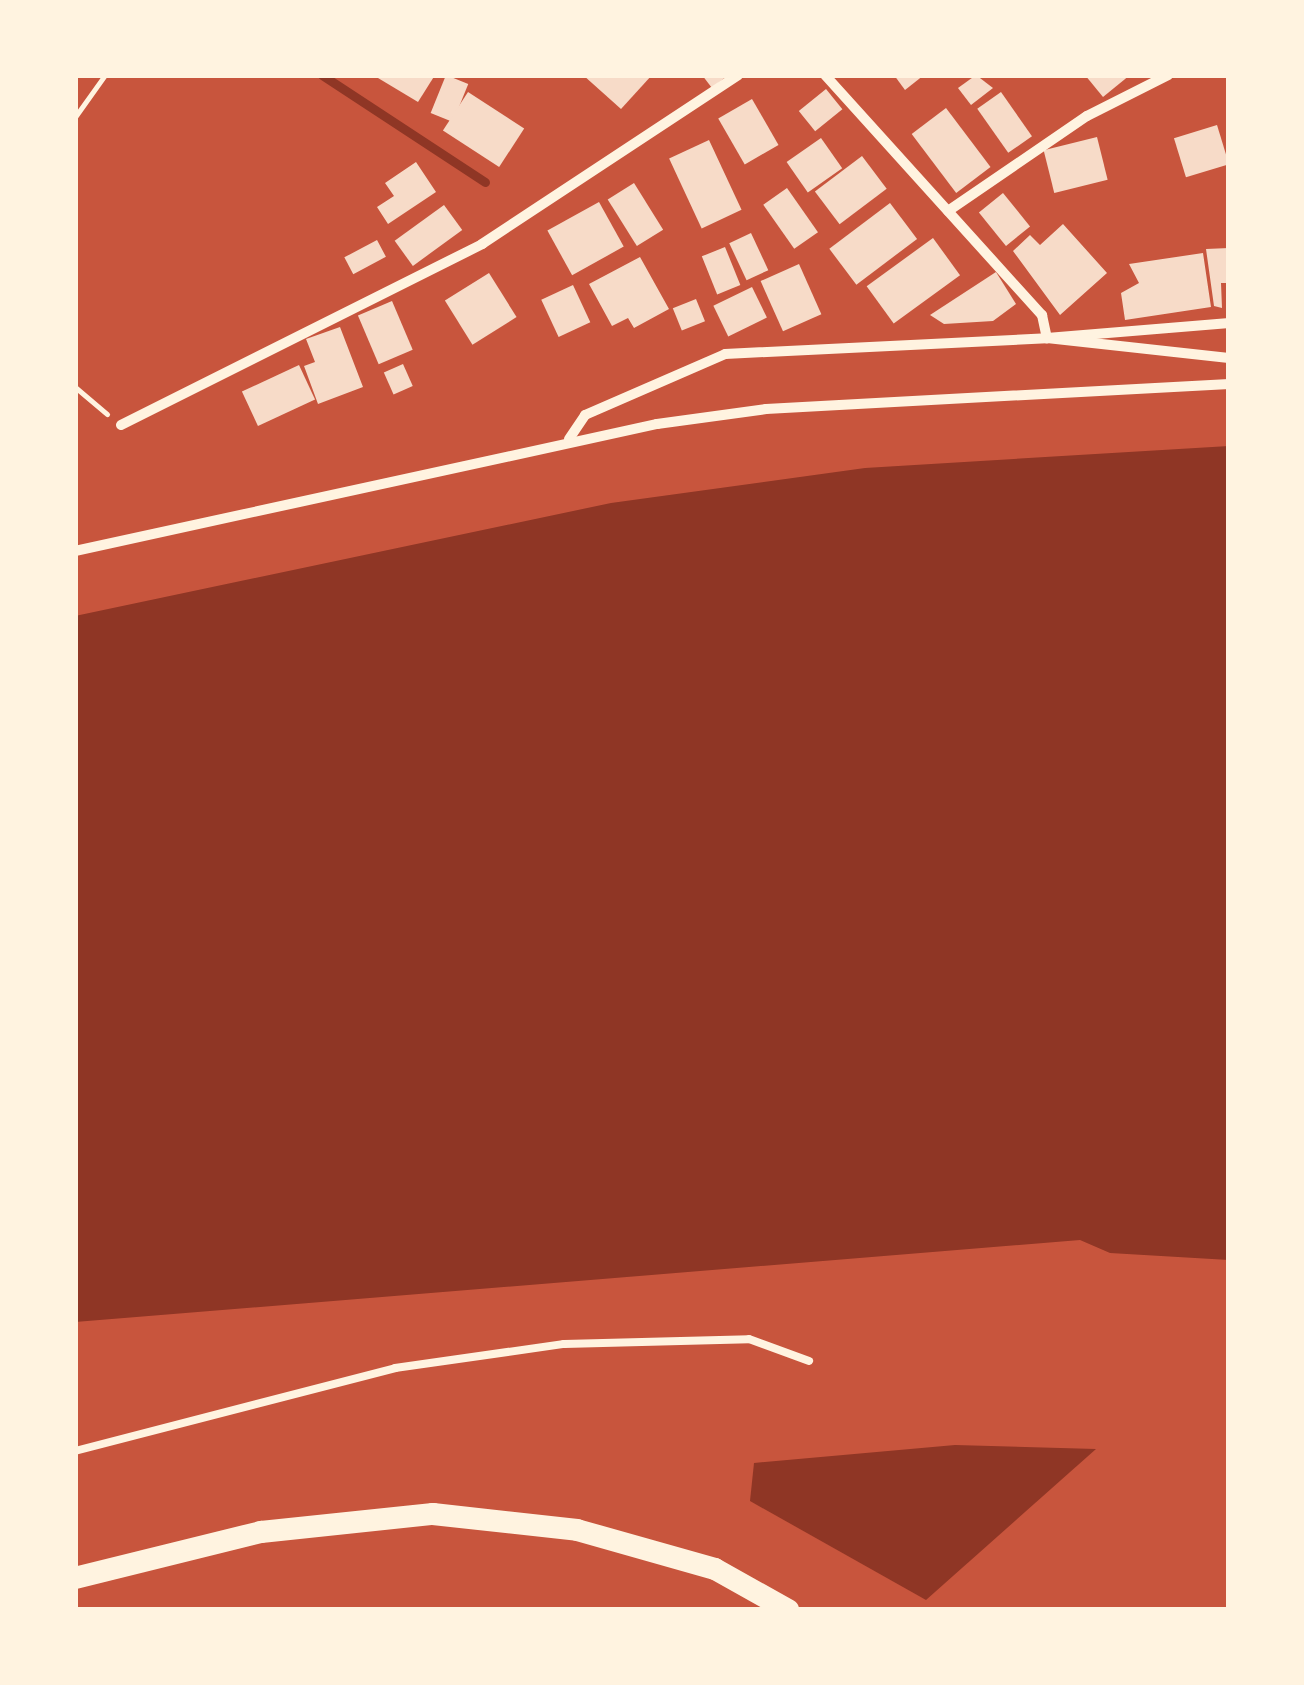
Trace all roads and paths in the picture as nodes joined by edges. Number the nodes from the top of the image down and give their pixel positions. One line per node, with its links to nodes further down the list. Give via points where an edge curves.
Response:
1 (105, 75): 5 (path)
2 (738, 75): 12 (street, via 482,244)
3 (825, 75): 6 (street)
4 (1168, 75): 6 (street, via 1087,116)
5 (75, 117)
6 (948, 211): 8 (street, via 1042,315)
7 (1229, 323): 8 (street)
8 (1046, 338): 9 (street); 13 (street, via 725,354 585,415)
9 (1229, 358)
10 (1229, 384): 13 (street, via 766,408)
11 (75, 387): 12 (path)
12 (121, 425)
13 (570, 439): 14 (street)
14 (75, 550)
15 (809, 1361): 16 (lane, via 750,1339 564,1344 395,1368)
16 (75, 1451)
17 (75, 1578): 18 (main road, via 261,1532 433,1514 577,1530 715,1569)
18 (788, 1610)

